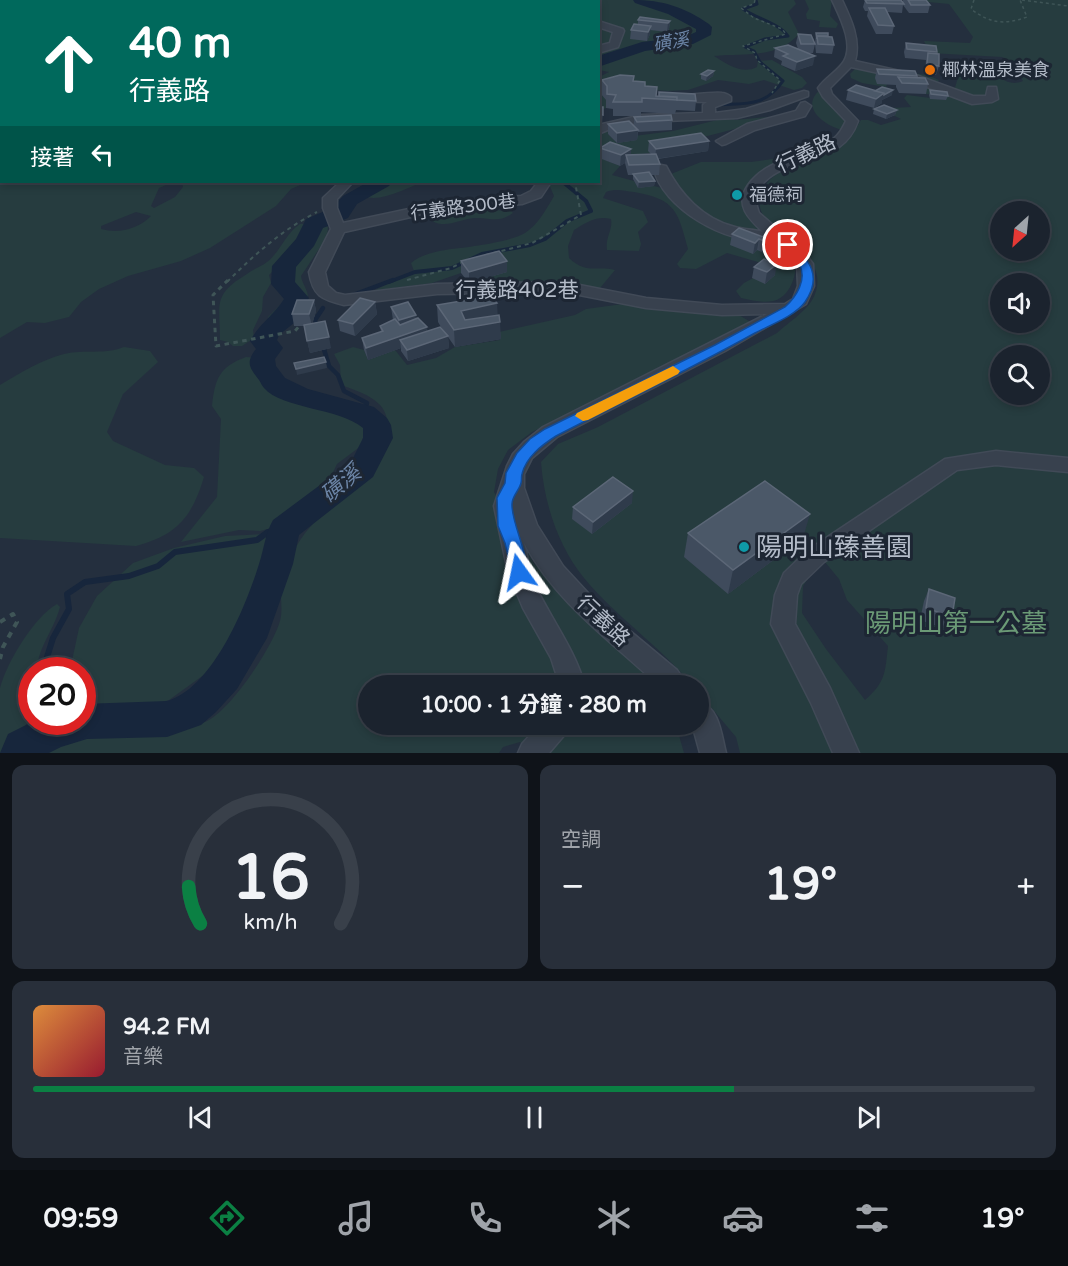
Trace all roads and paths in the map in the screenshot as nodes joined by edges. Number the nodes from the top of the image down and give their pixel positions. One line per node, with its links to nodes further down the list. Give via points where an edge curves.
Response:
1 (755, 0): 14 (path, via 741,8 786,34 743,46 780,80)
2 (837, 0): 10 (street, via 852,46)
3 (974, 0): 4 (path, via 971,9 987,22 1007,25 1027,17)
4 (1021, 0): 5 (path)
5 (1068, 6)
6 (600, 25): 8 (street, via 620,31)
7 (628, 33): 8 (street)
8 (614, 45): 9 (street)
9 (600, 49)
10 (849, 63): 11 (street); 12 (street, via 909,76 972,100 992,99)
11 (830, 80): 13 (street); 25 (street, 行義路, via 824,88 852,121 851,129 826,148 765,173 755,182 750,195 748,207 753,215)
12 (992, 89)
13 (808, 92): 16 (street, via 780,113 736,118); 18 (street, via 801,113 751,126)
14 (770, 94)
15 (667, 99): 16 (street, via 726,99 710,105)
16 (709, 116): 17 (street, via 637,120)
17 (600, 129)
18 (723, 141)
19 (661, 169): 25 (street, via 677,196 713,225 745,234)
20 (345, 183): 24 (street, 行義路402巷, via 329,202)
21 (544, 183): 24 (street, 行義路300巷, via 540,190 522,200)
22 (575, 183): 26 (path, via 581,215 532,243)
23 (312, 214): 30 (path, via 255,254 213,295 216,346 295,330)
24 (335, 220): 28 (street, 行義路402巷, via 317,272 320,288 341,300)
25 (776, 235): 29 (street, 行義路, via 799,255 808,274 800,301)
26 (477, 258)
27 (471, 259): 28 (path, via 448,269 416,275)
28 (384, 295): 29 (street, 行義路402巷, via 437,289 564,287 646,303 740,310)
29 (789, 309): 32 (street, 行義路, via 543,437 523,456)
30 (301, 321)
31 (1068, 465): 41 (street, via 996,458 952,464 816,556 792,579 783,624)
32 (513, 484): 35 (street, via 504,506 519,572); 36 (street, 行義路, via 526,527 559,579 605,626)
33 (0, 622): 34 (path, via 14,614 17,622)
34 (0, 659)
35 (569, 675)
36 (663, 675)
37 (548, 735): 39 (street)
38 (708, 735): 40 (street)
39 (531, 753)
40 (712, 753)
41 (846, 753)

